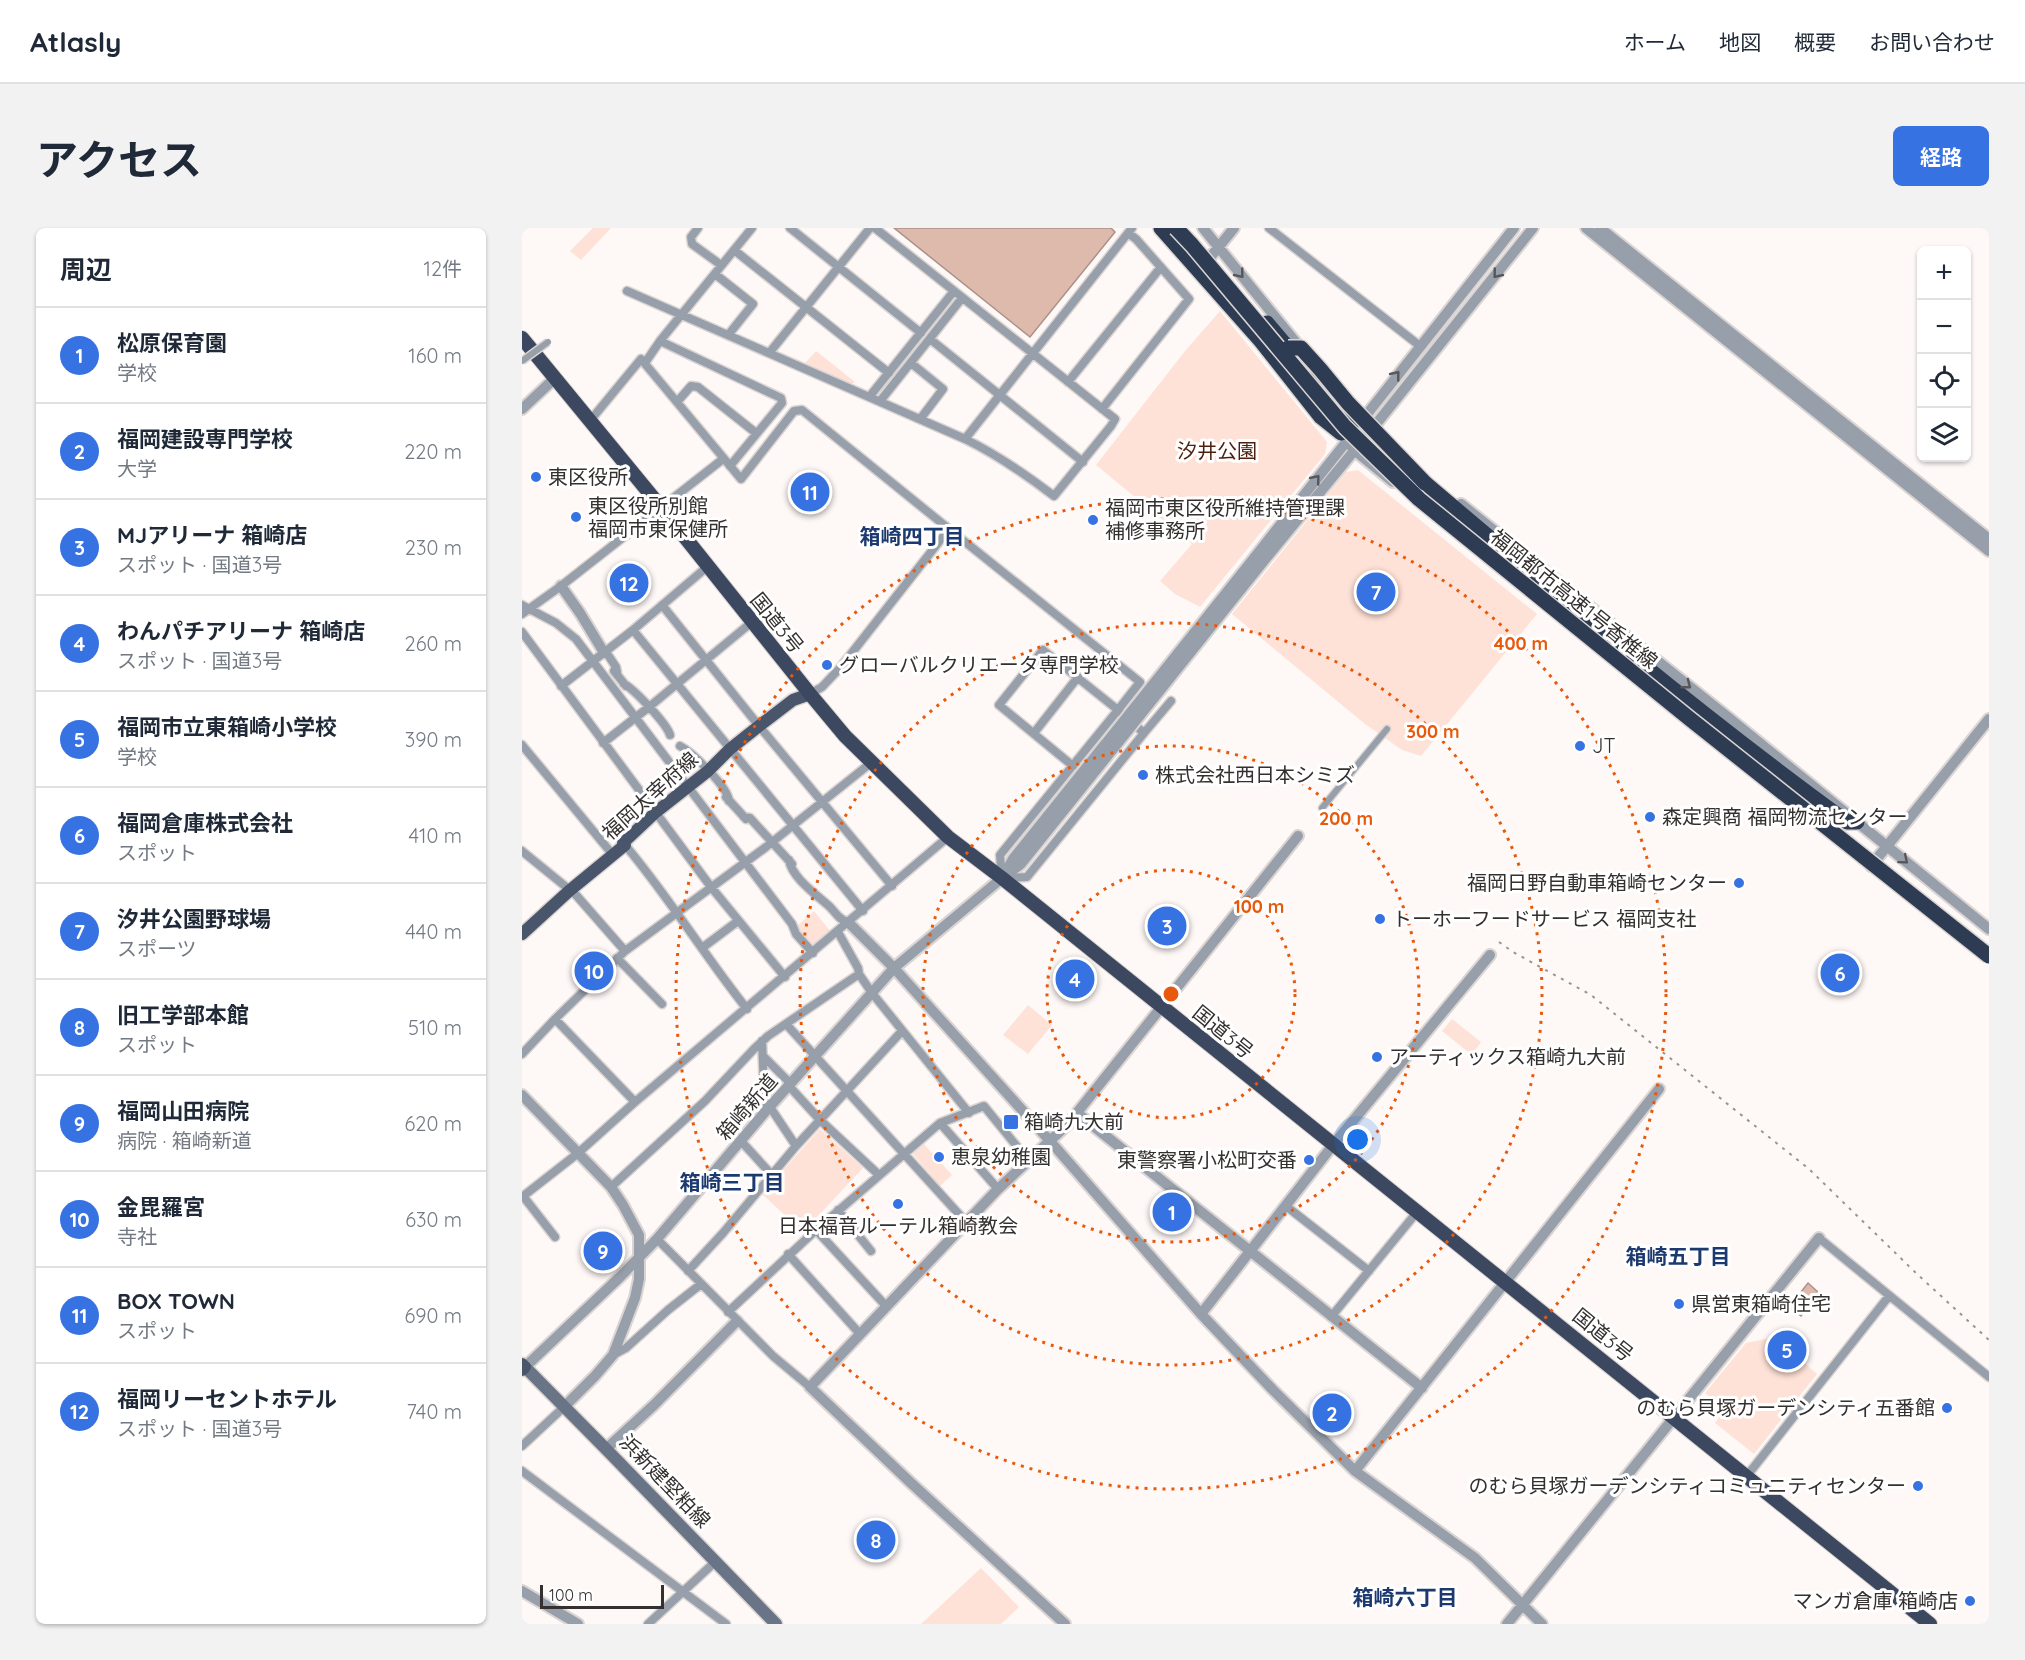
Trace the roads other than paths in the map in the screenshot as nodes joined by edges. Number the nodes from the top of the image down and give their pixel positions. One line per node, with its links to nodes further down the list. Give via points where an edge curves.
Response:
1 (698, 228): 20 (street, via 691,237 692,244)
2 (790, 228): 21 (street)
3 (870, 228): 21 (street)
4 (875, 228): 25 (street)
5 (1161, 228): 57 (highway, via 1322,417)
6 (1176, 228): 19 (street); 124 (highway, 福岡都市高速1号香椎線, bridge, via 1345,427 1419,499)
7 (1186, 228): 36 (highway, 福岡都市高速1号香椎線)
8 (1203, 228): 17 (street)
9 (1234, 228): 17 (street)
10 (1269, 228): 35 (street)
11 (1514, 228): 35 (street)
12 (1533, 228): 54 (street, one-way to 54)
13 (1586, 228): 64 (street)
14 (1600, 228): 63 (street)
15 (747, 230): 18 (street)
16 (1130, 231): 22 (street); 38 (street)
17 (1218, 248): 19 (street); 53 (street, one-way to 53)
18 (734, 250): 20 (street); 27 (street)
19 (1208, 260): 57 (street, via 1323,398)
20 (721, 266): 23 (street)
21 (838, 266): 27 (street); 29 (street)
22 (1161, 267): 44 (street); 50 (street, via 1189,299)
23 (715, 274): 28 (street); 30 (street, via 753,304)
24 (627, 291): 28 (street)
25 (954, 291): 26 (street); 29 (street)
26 (962, 298): 32 (street); 38 (street)
27 (805, 308): 37 (street); 42 (street)
28 (683, 313): 30 (street); 33 (street)
29 (921, 333): 42 (street)
30 (729, 334): 37 (street)
31 (522, 338): 43 (highway, 国道3号)
32 (930, 339): 41 (street); 46 (street)
33 (660, 341): 40 (street); 55 (street, via 781,398 782,403)
34 (548, 342): 39 (street, bridge)
35 (1420, 346): 53 (street, one-way to 35)
36 (1288, 348): 98 (highway, bridge, via 1301,348 1347,403 1425,483 1617,644 1736,740 1847,822); 124 (highway, 福岡都市高速1号香椎線, bridge, via 1389,463 1457,528)
37 (771, 352): 45 (street)
38 (1032, 354): 44 (street); 46 (street)
39 (522, 361)
40 (645, 363): 48 (street); 52 (street, via 641,359)
41 (911, 363): 47 (street); 51 (street, via 943,390)
42 (889, 373): 45 (street)
43 (555, 378): 49 (street); 52 (highway, 国道3号)
44 (1068, 382): 50 (street)
45 (870, 396): 47 (street)
46 (1000, 396): 56 (street); 59 (street)
47 (881, 400): 51 (street)
48 (676, 402): 55 (street, via 691,386 698,387); 58 (street)
49 (522, 409)
50 (1102, 409): 59 (street, via 1115,419)
51 (921, 418): 56 (street)
52 (590, 422): 61 (highway, 国道3号)
53 (1360, 422): 54 (street); 57 (street)
54 (1369, 430): 57 (street); 98 (street, one-way to 98)
55 (756, 434): 60 (street)
56 (965, 439): 59 (street, via 1019,469 1054,496)
57 (1347, 441): 108 (street, via 1453,532); 109 (street, 箱崎新道, bridge, via 1021,864)
58 (723, 459): 60 (street); 61 (street)
59 (1083, 462)
60 (730, 466): 62 (street, via 741,479 794,411 802,410)
61 (660, 506): 65 (highway, 国道3号); 66 (street)
62 (949, 529): 78 (street, via 840,668); 81 (street, via 1140,682)
63 (1989, 539)
64 (1989, 550)
65 (707, 567): 67 (street); 69 (highway, 国道3号)
66 (561, 586): 68 (street); 72 (street)
67 (662, 605): 70 (street); 73 (street)
68 (525, 609): 74 (street, via 556,622)
69 (752, 622): 73 (street); 78 (highway, 国道3号)
70 (633, 630): 72 (street); 76 (street)
71 (522, 632): 77 (street)
72 (606, 652): 74 (street); 80 (street, via 624,684)
73 (706, 660): 76 (street); 84 (street)
74 (594, 661): 77 (street); 82 (street)
75 (1078, 677): 81 (street); 86 (street); 86 (street, via 1043,650 999,705)
76 (677, 683): 80 (street); 90 (street)
77 (561, 686): 88 (street)
78 (810, 694): 84 (main road, 福岡太宰府線, via 793,700); 91 (highway, 国道3号)
79 (1171, 701): 87 (street)
80 (649, 707): 82 (street); 93 (street, via 680,746 688,749)
81 (1118, 710): 87 (street); 92 (street)
82 (636, 717): 88 (street); 94 (street)
83 (1989, 719): 104 (street)
84 (759, 726): 90 (main road, 福岡太宰府線); 95 (street)
85 (1386, 729): 96 (street)
86 (1034, 733): 92 (street)
87 (1144, 733): 109 (street, via 1027,877)
88 (603, 743): 97 (street)
89 (522, 745): 106 (street)
90 (730, 749): 93 (main road, 福岡太宰府線); 99 (street)
91 (872, 762): 95 (street); 101 (highway, 国道3号)
92 (1073, 766): 109 (street, via 1000,855)
93 (708, 771): 94 (main road, 福岡太宰府線); 102 (street, via 729,801)
94 (689, 787): 97 (main road, 福岡太宰府線); 107 (street)
95 (823, 802): 99 (street); 110 (street)
96 (1322, 808)
97 (656, 812): 103 (main road, 福岡太宰府線); 111 (street)
98 (1857, 822): 104 (street)
99 (793, 826): 102 (street); 113 (street)
100 (1298, 836): 131 (street)
101 (948, 837): 109 (highway, 国道3号); 110 (street)
102 (772, 842): 107 (street); 116 (street, via 814,895)
103 (625, 845): 106 (main road, 福岡太宰府線); 114 (street)
104 (1888, 846): 108 (street); 117 (street, one-way to 117)
105 (522, 852): 112 (street)
106 (613, 855): 112 (main road, 福岡太宰府線)
107 (745, 863): 111 (street); 122 (street)
108 (1871, 866): 124 (street)
109 (1002, 878): 126 (street, 箱崎新道); 131 (highway, 国道3号)
110 (892, 886): 113 (street)
111 (711, 887): 114 (street); 115 (street)
112 (569, 891): 119 (main road, 福岡太宰府線); 121 (street)
113 (863, 911): 116 (street)
114 (678, 912): 120 (street); 121 (street)
115 (738, 921): 120 (street); 128 (street)
116 (848, 922): 118 (street); 126 (street)
117 (1989, 928)
118 (838, 932): 122 (street); 127 (street)
119 (522, 934)
120 (702, 948): 132 (street)
121 (625, 951): 125 (street)
122 (813, 953): 128 (street)
123 (1490, 955): 152 (street)
124 (1989, 956)
125 (617, 958): 130 (street); 133 (street)
126 (894, 968): 129 (street, 箱崎新道); 151 (street)
127 (859, 974): 129 (street); 134 (street)
128 (785, 977): 132 (street)
129 (872, 993): 135 (street); 139 (street, 箱崎新道)
130 (662, 1004)
131 (1160, 1007): 147 (street); 152 (highway, 国道3号)
132 (747, 1009): 144 (street)
133 (555, 1019): 137 (street); 144 (street)
134 (786, 1024): 136 (street); 139 (street)
135 (902, 1031): 142 (street); 146 (street)
136 (762, 1041): 138 (street); 159 (street, via 705,1101)
137 (522, 1054)
138 (762, 1056): 140 (street); 145 (street)
139 (816, 1056): 140 (street, 箱崎新道); 142 (street)
140 (790, 1085): 145 (street, 箱崎新道); 148 (street)
141 (1659, 1089): 176 (street)
142 (848, 1091): 148 (street); 154 (street)
143 (522, 1095): 155 (street)
144 (635, 1102): 155 (street)
145 (768, 1110): 150 (street, 箱崎新道); 153 (street)
146 (969, 1113): 149 (street); 156 (street, via 984,1106)
147 (1077, 1113): 151 (street); 171 (street)
148 (820, 1120): 153 (street); 158 (street)
149 (940, 1123): 154 (street); 160 (street)
150 (741, 1141): 157 (street); 169 (street, 箱崎新道)
151 (1050, 1141): 156 (street); 181 (street)
152 (1333, 1145): 162 (street); 164 (highway, 国道3号)
153 (796, 1146): 157 (street)
154 (904, 1153): 158 (street); 165 (street)
155 (578, 1154): 159 (street); 161 (street)
156 (1028, 1160): 160 (street)
157 (771, 1174): 174 (street)
158 (879, 1175): 163 (street)
159 (611, 1187): 173 (street, via 639,1234)
160 (998, 1189): 165 (street)
161 (523, 1197): 167 (street)
162 (1286, 1206): 171 (street); 175 (street)
163 (838, 1210): 166 (street); 170 (street)
164 (1417, 1212): 175 (street); 176 (highway, 国道3号)
165 (966, 1222): 179 (street)
166 (816, 1230): 172 (street); 179 (street)
167 (555, 1237)
168 (1819, 1238): 178 (street); 191 (street)
169 (657, 1239): 173 (street, 箱崎新道); 174 (street)
170 (871, 1251)
171 (1250, 1252): 181 (street); 182 (street)
172 (788, 1254): 180 (street); 184 (street)
173 (638, 1259): 185 (street, via 635,1298); 186 (street, 箱崎新道)
174 (688, 1271): 177 (street)
175 (1369, 1271): 182 (street)
176 (1505, 1282): 189 (street); 191 (highway, 国道3号)
177 (701, 1284): 180 (street); 185 (street)
178 (1889, 1296): 187 (street); 196 (street)
179 (886, 1306): 184 (street)
180 (728, 1312): 183 (street)
181 (1201, 1314): 195 (street)
182 (1331, 1317): 189 (street)
183 (737, 1321): 188 (street); 193 (street)
184 (860, 1334): 188 (street)
185 (613, 1355): 190 (street)
186 (523, 1367): 190 (main road, 浜新建堅粕線)
187 (1989, 1377)
188 (810, 1387): 205 (street)
189 (1422, 1388): 195 (street)
190 (564, 1407): 192 (street); 193 (main road, 浜新建堅粕線)
191 (1673, 1418): 196 (highway, 国道3号); 200 (street)
192 (522, 1446)
193 (606, 1449): 197 (main road, 浜新建堅粕線)
194 (522, 1471): 199 (street)
195 (1355, 1471): 200 (street, via 1463,1547)
196 (1746, 1478): 208 (highway, 国道3号)
197 (715, 1562): 199 (street); 204 (main road, 浜新建堅粕線)
198 (522, 1591): 201 (street)
199 (682, 1592): 202 (street); 203 (street)
200 (1523, 1604): 206 (street); 207 (street)
201 (578, 1624)
202 (648, 1624)
203 (726, 1624)
204 (776, 1624)
205 (1065, 1624)
206 (1507, 1624)
207 (1542, 1624)
208 (1930, 1624)

